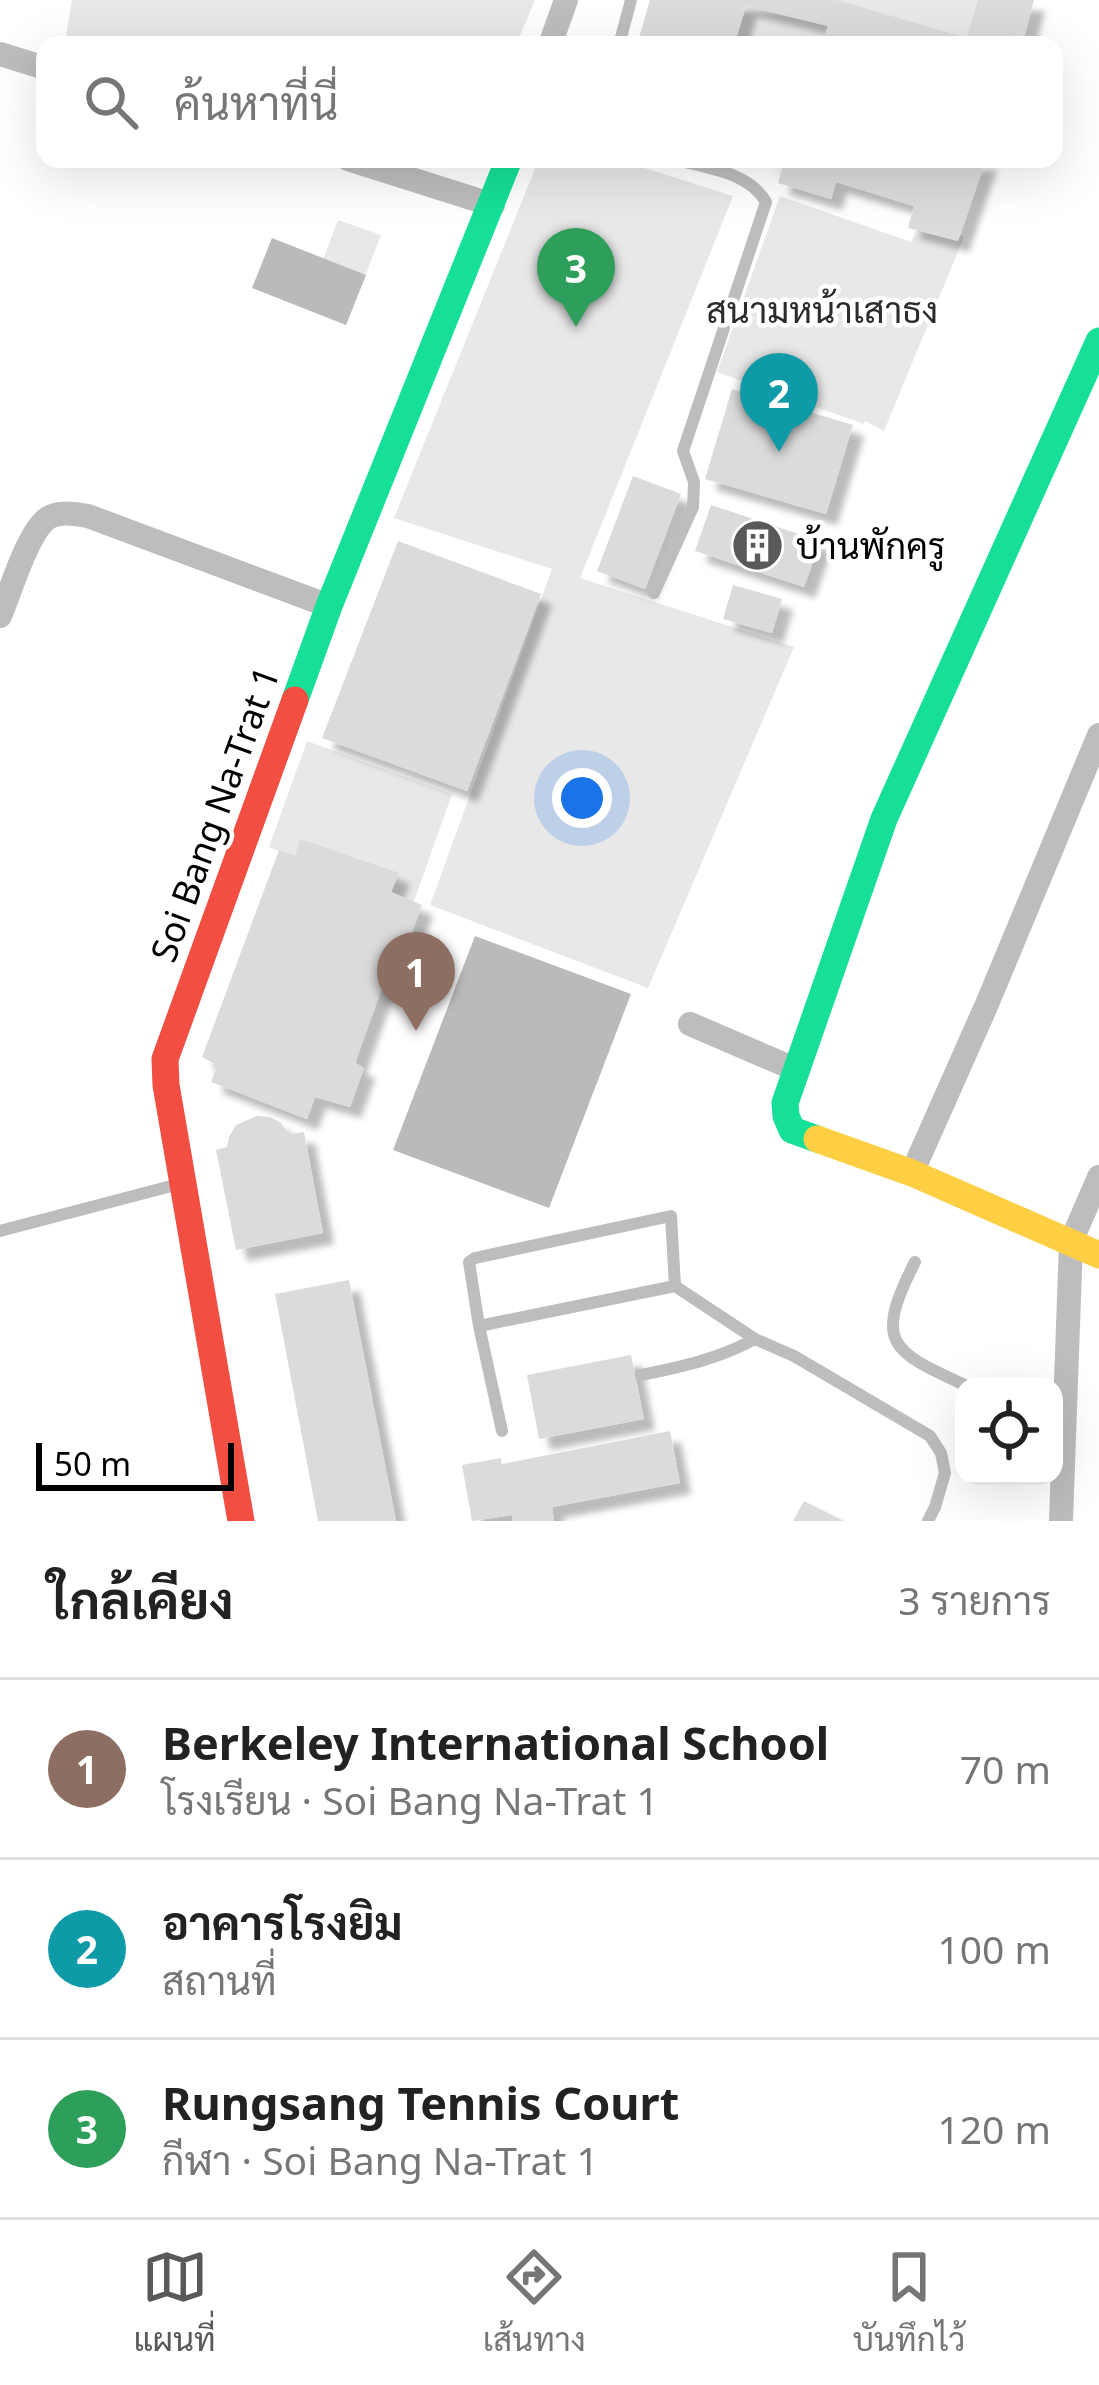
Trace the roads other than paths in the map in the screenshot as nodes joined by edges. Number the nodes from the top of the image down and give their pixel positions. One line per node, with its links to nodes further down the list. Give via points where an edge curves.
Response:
1 (566, 0): 3 (street)
2 (631, 0): 4 (lane)
3 (553, 36)
4 (621, 36)
5 (0, 54): 6 (street)
6 (36, 65)
7 (376, 168): 10 (street)
8 (506, 168): 10 (street, Soi Bang Na-Trat 1)
9 (706, 168): 12 (lane, via 739,177 766,202 683,451 693,506)
10 (493, 205): 13 (street, Soi Bang Na-Trat 1)
11 (1099, 340): 17 (street, via 884,819)
12 (654, 593)
13 (328, 606): 14 (street, via 64,513 34,535); 20 (street, Soi Bang Na-Trat 1, via 165,1059)
14 (0, 616)
15 (1099, 735): 18 (street)
16 (690, 1024): 17 (street)
17 (796, 1070): 18 (street, via 785,1103 792,1130)
18 (912, 1173): 22 (street)
19 (1099, 1177): 22 (street)
20 (182, 1183): 21 (lane); 33 (street, Soi Bang Na-Trat 1)
21 (0, 1232)
22 (1071, 1242): 23 (street); 29 (street)
23 (1099, 1256)
24 (915, 1262): 30 (lane, via 892,1312 897,1343)
25 (675, 1286): 26 (lane); 26 (lane, via 671,1216 475,1258 469,1269); 27 (lane)
26 (479, 1326): 31 (lane)
27 (754, 1339): 28 (lane, via 727,1354); 34 (lane, via 930,1436 945,1473)
28 (640, 1375)
29 (1062, 1377)
30 (955, 1380)
31 (502, 1431)
32 (1060, 1485): 35 (street)
33 (241, 1521)
34 (928, 1521)
35 (1061, 1521)

